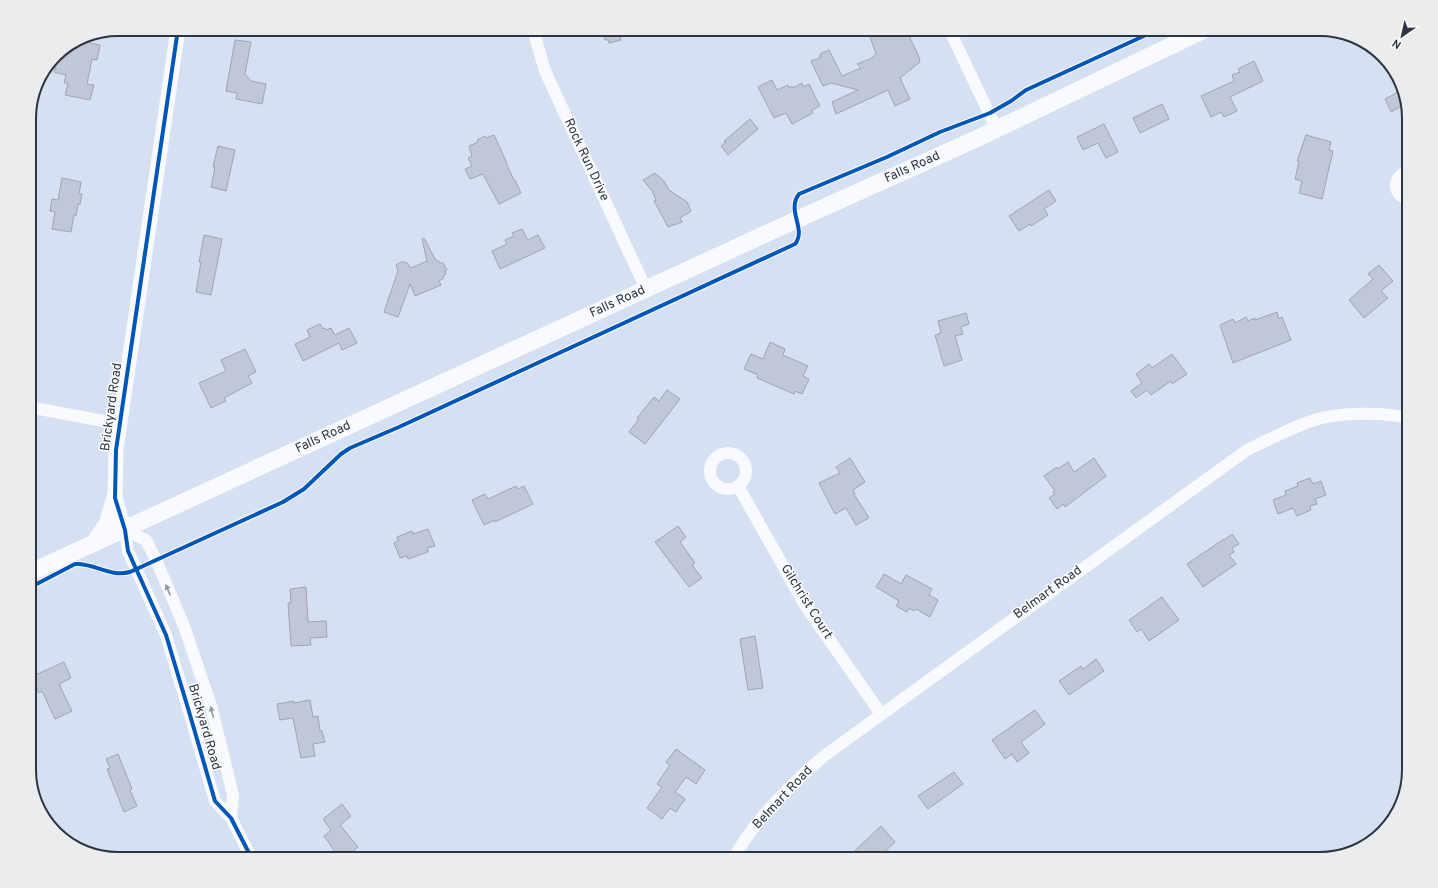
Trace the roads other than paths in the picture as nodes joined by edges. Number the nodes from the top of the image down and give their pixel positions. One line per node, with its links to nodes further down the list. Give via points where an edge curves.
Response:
1 (177, 36): 11 (street, Brickyard Road)
2 (535, 36): 8 (street, Rock Run Drive, via 544,71)
3 (952, 36): 5 (street)
4 (1191, 36): 5 (main road, Falls Road)
5 (996, 128): 8 (main road, Falls Road)
6 (1402, 173): 7 (street, via 1396,183 1397,192)
7 (1402, 196)
8 (646, 289): 14 (main road, Falls Road)
9 (36, 408): 11 (street)
10 (1402, 417): 17 (street, Belmart Road, via 1352,414 1316,420 1273,436 1247,450)
11 (119, 424): 13 (street, Brickyard Road)
12 (738, 486): 17 (street, Gilchrist Court, via 804,604)
13 (115, 498): 14 (street, Brickyard Road); 15 (main road, via 107,524)
14 (125, 530): 15 (main road, Falls Road); 18 (street, Brickyard Road, via 128,551 166,635 215,802); 18 (street, Brickyard Road, one-way to 14, via 233,795 211,706 184,626 146,540)
15 (93, 544): 16 (main road, Falls Road)
16 (36, 571)
17 (881, 714): 20 (street, Belmart Road, via 796,780 765,814)
18 (231, 818): 19 (street, Brickyard Road)
19 (248, 852)
20 (736, 852)

